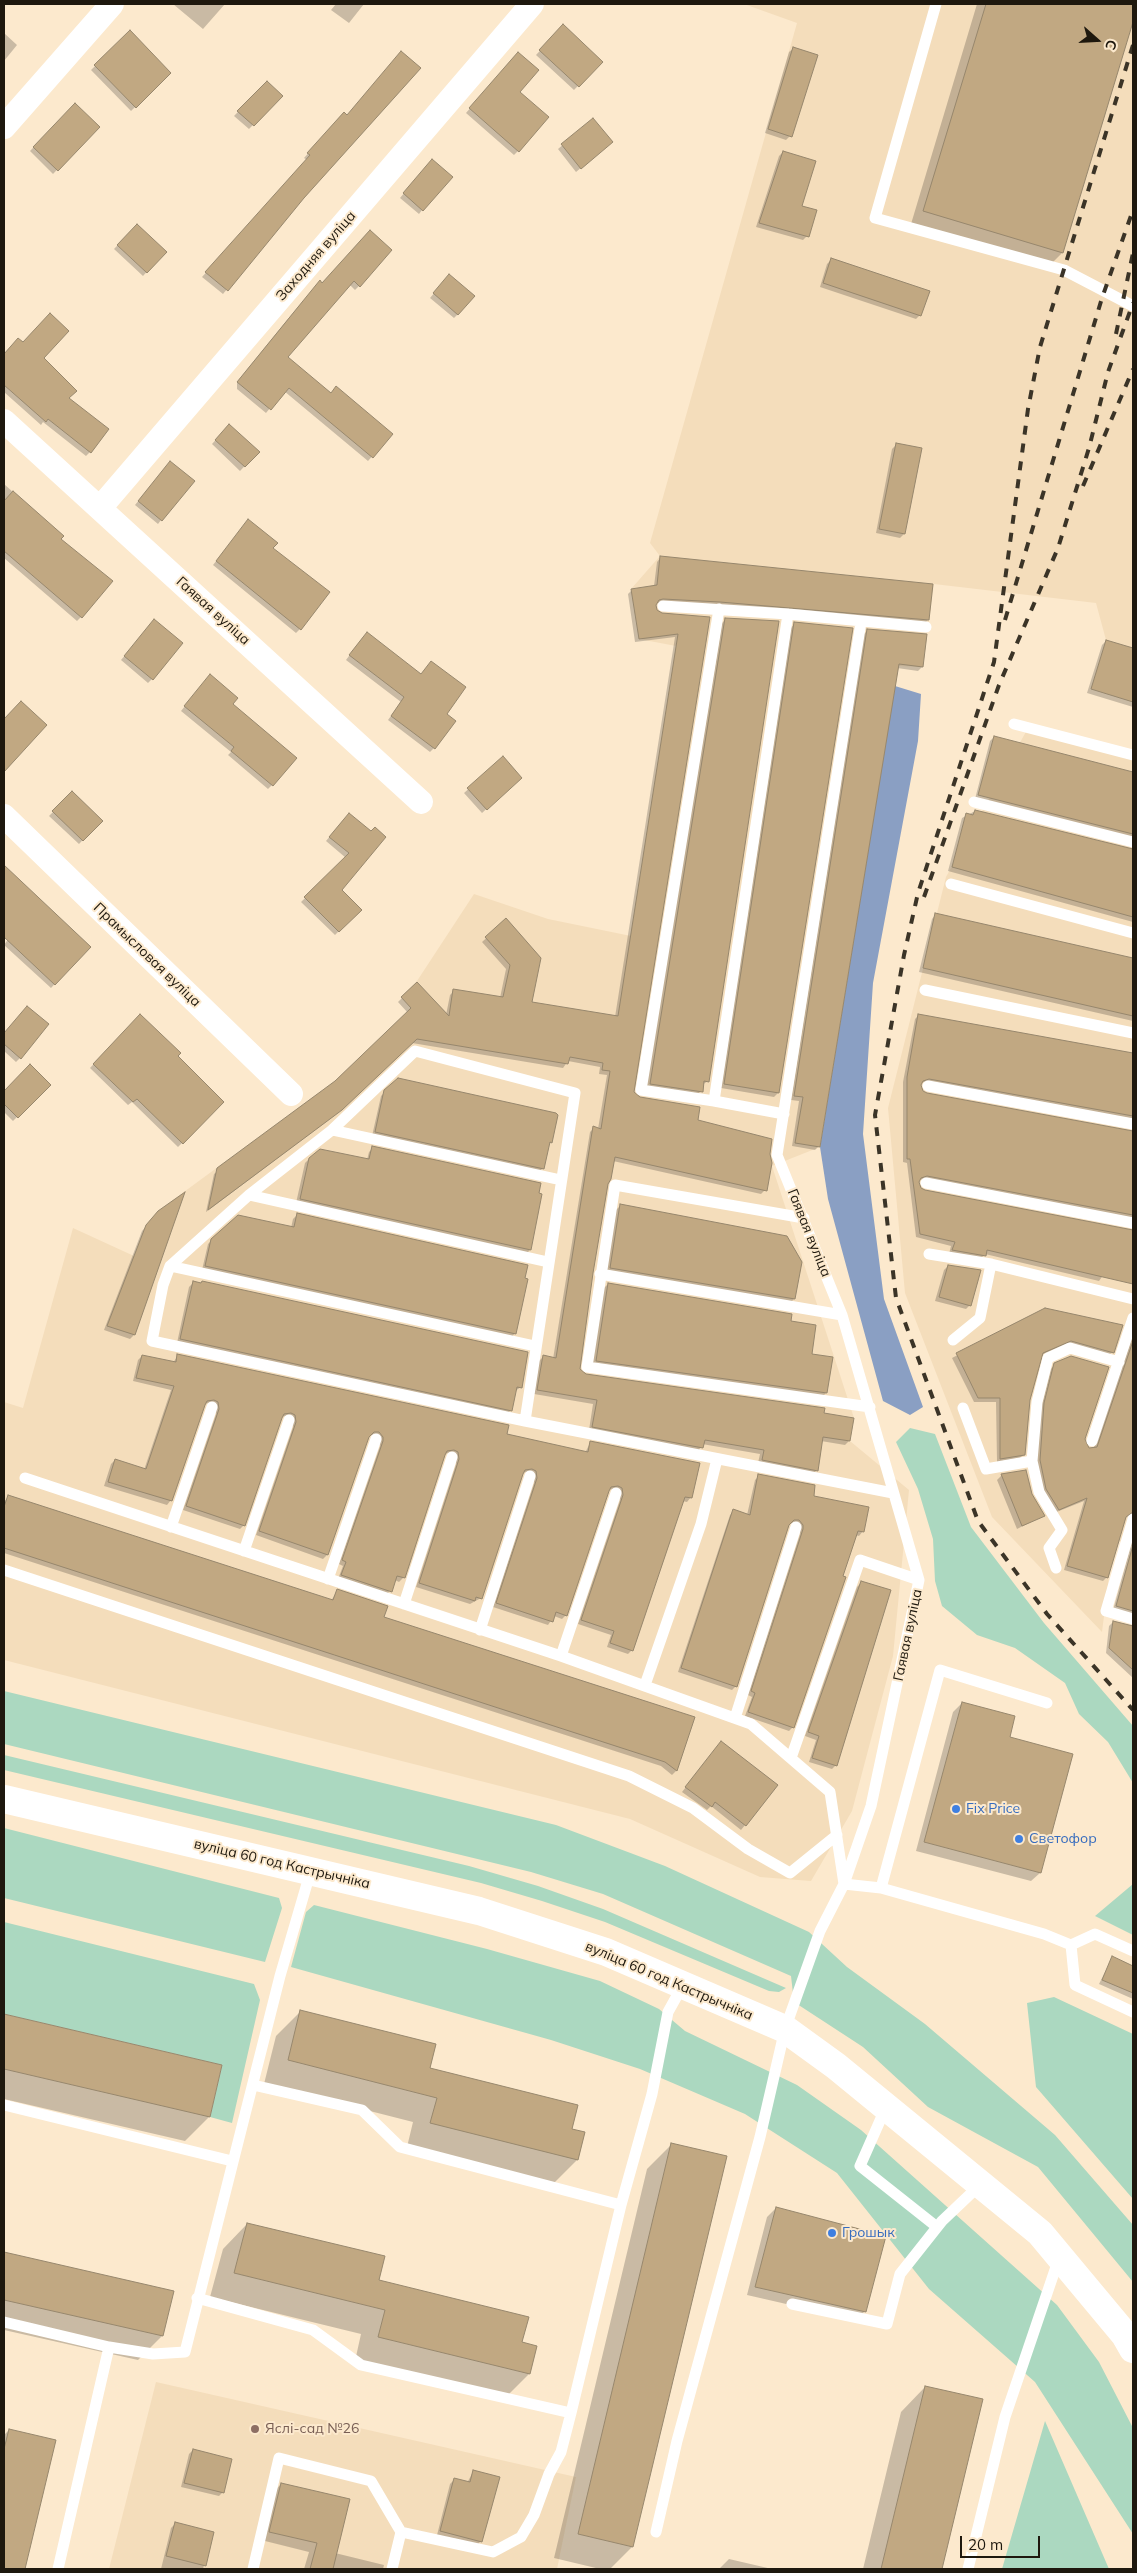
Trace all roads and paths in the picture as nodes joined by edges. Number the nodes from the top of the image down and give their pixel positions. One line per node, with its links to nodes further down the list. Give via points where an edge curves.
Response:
1 (112, 4): 4 (street)
2 (532, 4): 7 (street, Заходняя вуліца)
3 (936, 4): 5 (lane, via 876,218 1064,270)
4 (4, 127)
5 (1133, 306)
6 (4, 421): 7 (street, Гаявая вуліца)
7 (100, 508): 15 (street, Гаявая вуліца)
8 (663, 606): 9 (lane)
9 (719, 609): 10 (lane); 25 (lane, via 641,1090)
10 (788, 614): 11 (lane); 25 (lane)
11 (861, 622): 12 (lane); 26 (lane)
12 (926, 627)
13 (1014, 724): 14 (lane)
14 (1133, 754)
15 (421, 802)
16 (974, 802): 18 (lane)
17 (4, 816): 24 (street, Прамысловая вуліца)
18 (1133, 842)
19 (951, 884): 20 (lane)
20 (1133, 933)
21 (925, 990): 22 (lane)
22 (1133, 1034)
23 (928, 1086): 27 (lane)
24 (291, 1094)
25 (714, 1101): 26 (lane)
26 (784, 1114): 32 (lane, Гаявая вуліца, via 777,1155)
27 (1133, 1124)
28 (332, 1130): 29 (lane); 29 (lane, via 415,1051 575,1093); 31 (lane)
29 (561, 1180): 35 (lane)
30 (926, 1183): 33 (lane)
31 (249, 1195): 35 (lane); 37 (lane)
32 (804, 1218): 38 (lane, via 615,1185); 40 (lane, Гаявая вуліца)
33 (1133, 1223)
34 (928, 1254): 36 (lane)
35 (548, 1262): 43 (lane)
36 (991, 1264): 39 (lane); 42 (lane, via 980,1318)
37 (170, 1266): 43 (lane); 49 (lane, via 152,1340)
38 (600, 1274): 40 (lane); 46 (lane, via 587,1367)
39 (1133, 1300)
40 (842, 1315): 46 (lane, Гаявая вуліца)
41 (1133, 1318): 44 (lane)
42 (953, 1340)
43 (535, 1346): 49 (lane)
44 (1119, 1362): 51 (lane); 54 (lane, via 1070,1348 1048,1358 1038,1402)
45 (212, 1407): 60 (lane)
46 (870, 1407): 58 (lane, Гаявая вуліца)
47 (963, 1408): 54 (lane, via 986,1468)
48 (289, 1420): 62 (lane)
49 (525, 1421): 53 (lane)
50 (376, 1439): 65 (lane)
51 (1092, 1441)
52 (452, 1457): 67 (lane)
53 (717, 1459): 58 (lane); 71 (lane, via 701,1524)
54 (1032, 1461): 63 (lane, via 1039,1492 1062,1530 1049,1548)
55 (530, 1476): 69 (lane)
56 (25, 1478): 60 (lane)
57 (616, 1493): 70 (lane)
58 (893, 1493): 66 (lane, Гаявая вуліца)
59 (1133, 1519): 68 (lane, via 1106,1611)
60 (171, 1527): 62 (lane)
61 (796, 1527): 73 (lane)
62 (244, 1551): 65 (lane)
63 (1056, 1568)
64 (4, 1570): 76 (lane, via 629,1776 692,1808 748,1849 790,1874)
65 (328, 1579): 67 (lane)
66 (919, 1580): 74 (lane, via 860,1560); 78 (lane, Гаявая вуліца, via 871,1806)
67 (404, 1604): 69 (lane)
68 (1133, 1619)
69 (480, 1630): 70 (lane)
70 (561, 1656): 71 (lane)
71 (645, 1685): 73 (lane)
72 (1047, 1703): 79 (lane, via 940,1670)
73 (735, 1718): 74 (lane, via 751,1724)
74 (790, 1758): 76 (lane, via 830,1792)
75 (4, 1798): 77 (street, вуліца 60 год Кастрычніка)
76 (836, 1835): 78 (lane)
77 (311, 1870): 82 (street, вуліца 60 год Кастрычніка, via 479,1911 606,1952); 85 (lane)
78 (844, 1884): 79 (lane); 84 (lane, Гаявая вуліца, via 820,1931)
79 (881, 1888): 80 (lane, via 1044,1934)
80 (1070, 1945): 81 (lane, via 1095,1934); 83 (lane, via 1074,1985)
81 (1133, 1952)
82 (683, 1985): 84 (street, вуліца 60 год Кастрычніка); 90 (lane, via 668,2012 652,2094)
83 (1133, 2012)
84 (785, 2030): 87 (street, вуліца 60 год Кастрычніка); 100 (lane, Гаявая вуліца)
85 (253, 2085): 88 (lane); 90 (lane, via 362,2110 400,2147)
86 (4, 2105): 88 (lane)
87 (886, 2107): 89 (street, вуліца 60 год Кастрычніка); 91 (lane, via 860,2166)
88 (232, 2161): 93 (lane)
89 (981, 2184): 91 (lane); 92 (street, вуліца 60 год Кастрычніка, via 1040,2232)
90 (621, 2205): 98 (lane)
91 (938, 2227): 94 (lane, via 900,2274 887,2324)
92 (1060, 2256): 96 (street, вуліца 60 год Кастрычніка); 104 (lane, via 1005,2417)
93 (197, 2298): 97 (lane, via 185,2352 153,2354); 98 (lane, via 313,2330 361,2366)
94 (792, 2304)
95 (4, 2322): 97 (lane)
96 (1131, 2338)
97 (109, 2347): 101 (lane)
98 (571, 2413): 99 (lane, via 562,2452 521,2537 493,2552)
99 (401, 2532): 102 (lane, via 371,2481 279,2458); 103 (lane)
100 (656, 2532)
101 (58, 2569)
102 (253, 2569)
103 (392, 2569)
104 (968, 2569)

